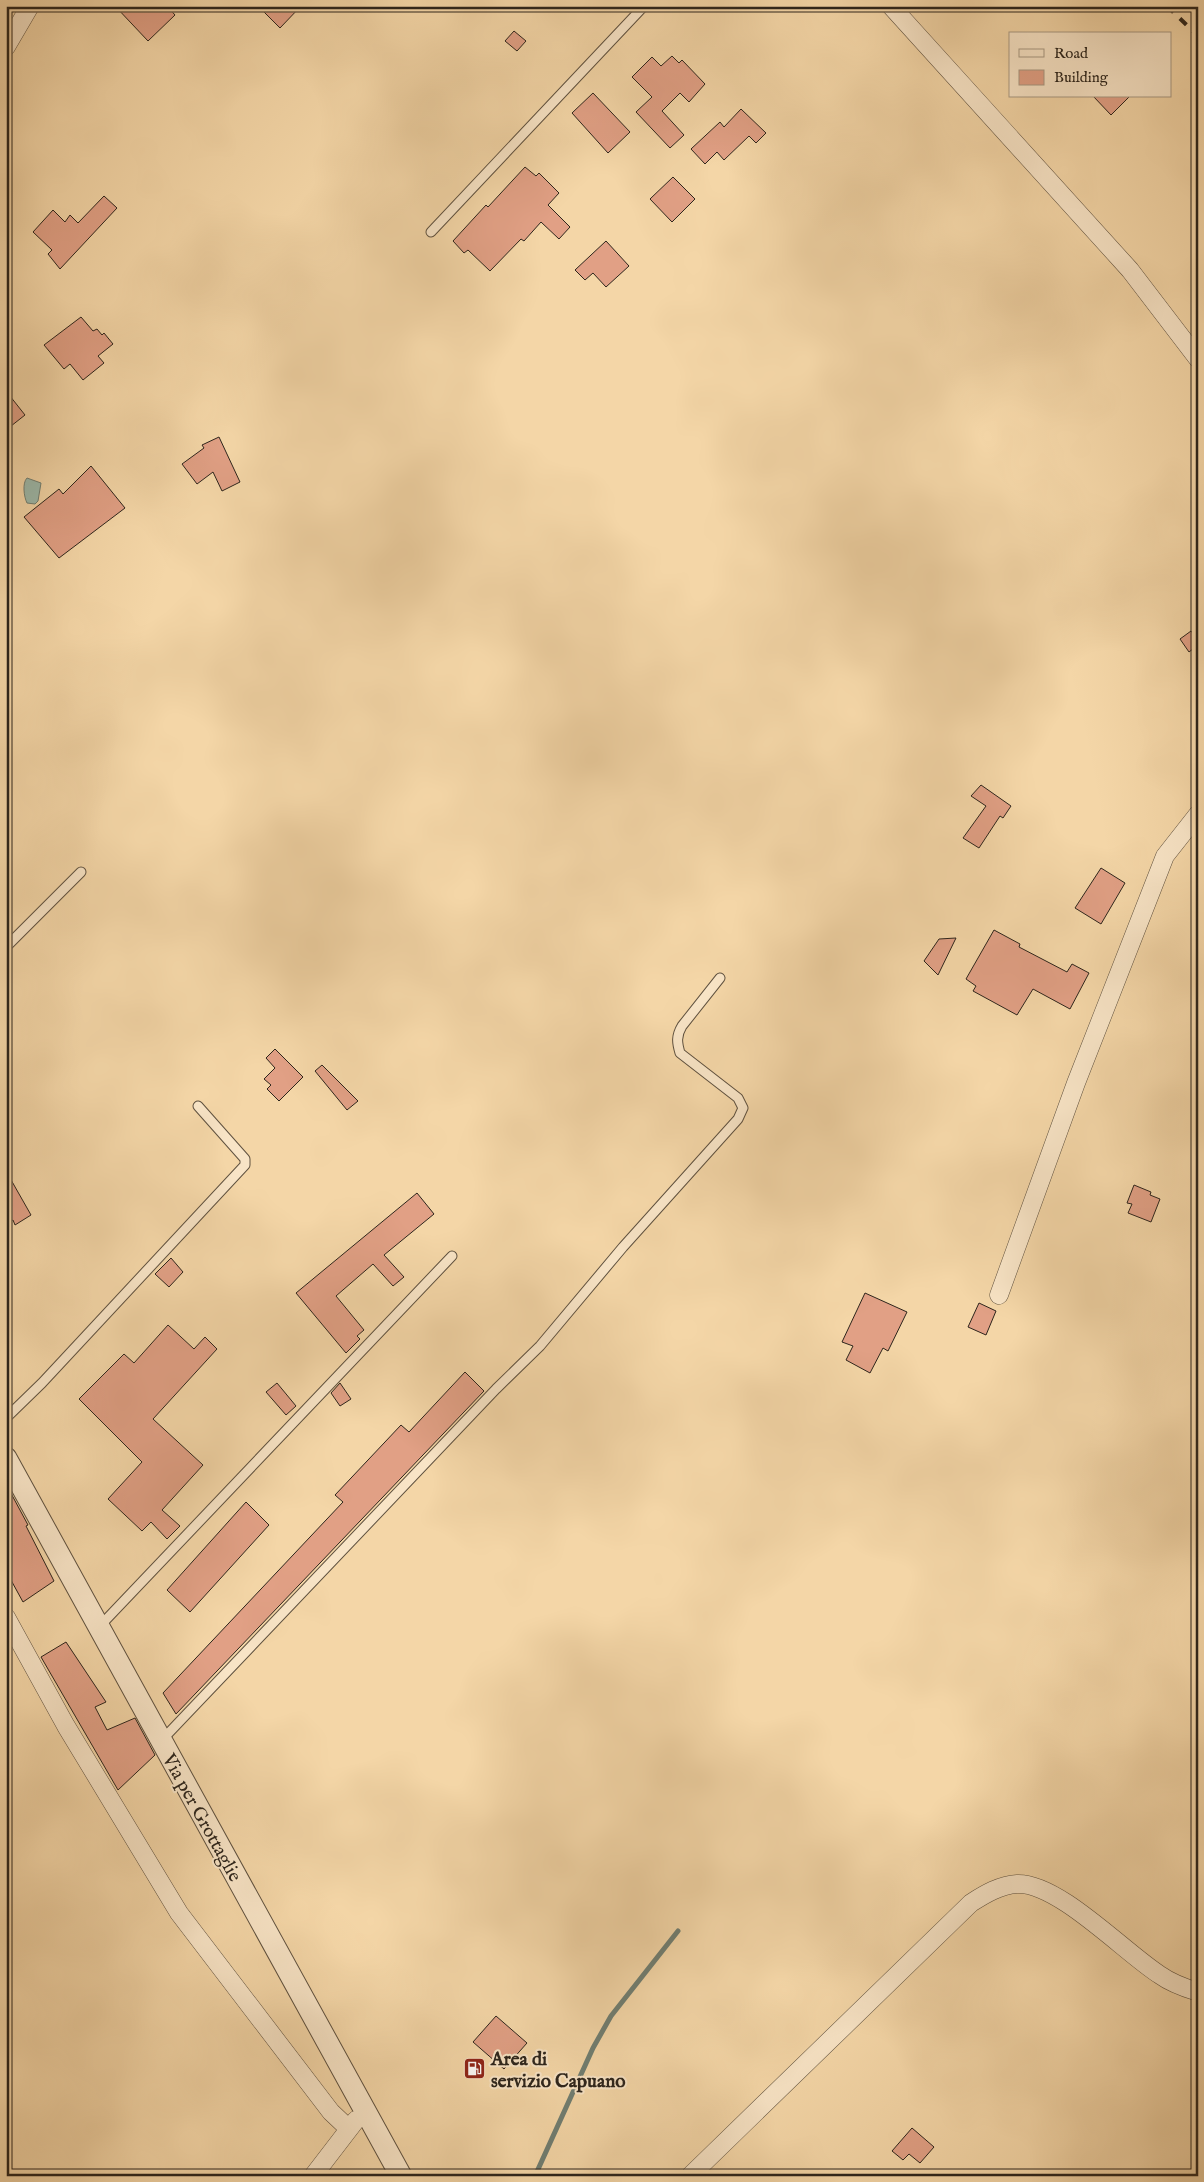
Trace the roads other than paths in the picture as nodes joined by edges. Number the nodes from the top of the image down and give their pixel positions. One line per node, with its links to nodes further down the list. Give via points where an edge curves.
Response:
1 (30, 6): 5 (street)
2 (37, 6): 5 (street)
3 (644, 6): 7 (lane)
4 (891, 6): 8 (street, via 1130,270)
5 (21, 24): 6 (street)
6 (6, 47)
7 (431, 232)
8 (1198, 359)
9 (1198, 814): 15 (street, via 1165,856 1076,1084)
10 (81, 872): 11 (lane)
11 (6, 947)
12 (720, 978): 20 (lane, via 682,1026 677,1042 680,1053 738,1098 742,1108 738,1119 623,1247 540,1346)
13 (198, 1106): 16 (lane, via 245,1159 245,1165)
14 (452, 1256): 19 (lane)
15 (999, 1295)
16 (6, 1418)
17 (6, 1458): 19 (street, Via per Grottaglie)
18 (6, 1617): 23 (street, via 66,1726 179,1913 331,2112)
19 (99, 1627): 20 (street, Via per Grottaglie)
20 (161, 1742): 22 (street, Via per Grottaglie)
21 (1198, 1992): 26 (street, via 1160,1975 1060,1899 1017,1884 994,1889 971,1903)
22 (363, 2109): 23 (street); 25 (street, Via per Grottaglie)
23 (349, 2128): 24 (street)
24 (313, 2176)
25 (400, 2176)
26 (690, 2176)

